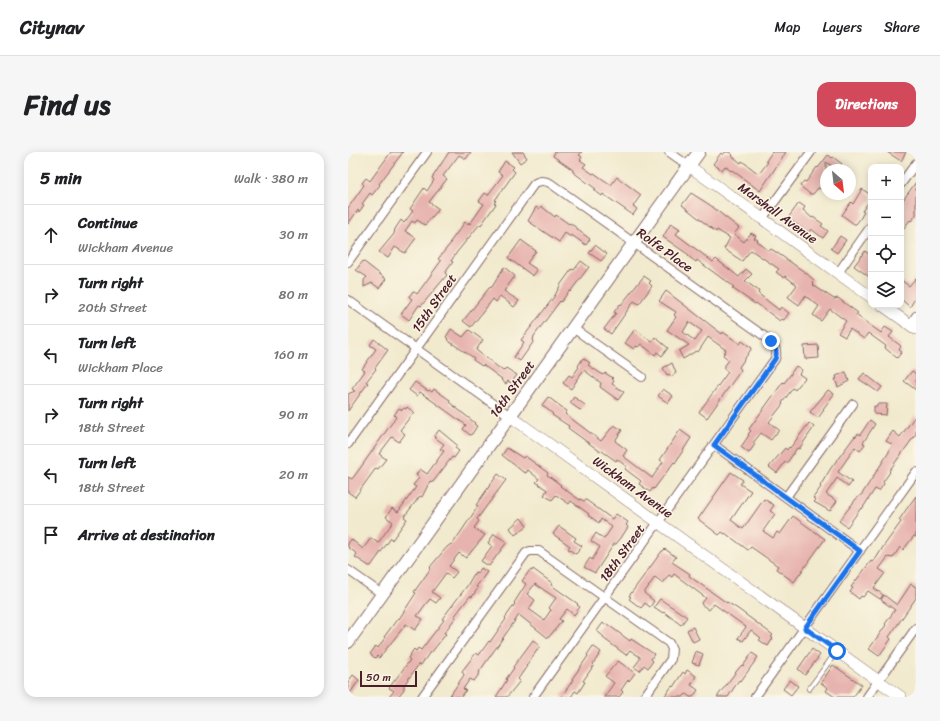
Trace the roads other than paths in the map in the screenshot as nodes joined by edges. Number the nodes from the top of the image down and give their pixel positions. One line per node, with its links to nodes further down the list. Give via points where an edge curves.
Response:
1 (427, 152): 12 (street)
2 (669, 152): 6 (street, Marshall Avenue)
3 (699, 152): 6 (main road, 16th Street)
4 (811, 152): 9 (street)
5 (916, 163): 8 (street)
6 (689, 166): 9 (street, Marshall Avenue); 11 (main road, 16th Street)
7 (543, 180): 11 (street, Rolfe Place); 20 (street, 15th Street, via 534,184)
8 (904, 180)
9 (762, 219): 13 (street, Marshall Avenue)
10 (868, 230): 13 (street)
11 (634, 243): 18 (main road, 16th Street); 19 (street, Rolfe Place)
12 (348, 262)
13 (838, 273): 14 (street, Marshall Avenue)
14 (868, 295)
15 (348, 300): 20 (street, Wickham Avenue)
16 (887, 308): 17 (street)
17 (914, 323)
18 (573, 328): 21 (street); 23 (main road, 16th Street)
19 (772, 342): 25 (street, 18th Street, via 777,354 775,359)
20 (416, 349): 23 (street, Wickham Avenue); 24 (street, 15th Street)
21 (642, 377)
22 (853, 404): 27 (street)
23 (510, 416): 28 (street, Wickham Avenue); 31 (main road, 16th Street)
24 (348, 444)
25 (714, 445): 27 (street); 28 (street, 18th Street)
26 (916, 472): 29 (street)
27 (786, 497): 29 (street)
28 (658, 523): 32 (street, 18th Street); 33 (street, Wickham Avenue)
29 (860, 551): 33 (street)
30 (348, 570): 31 (street)
31 (382, 594): 35 (main road, 16th Street)
32 (605, 597): 39 (street, via 539,551 526,553); 40 (street, 18th Street); 41 (street, via 664,639 672,649 671,659)
33 (805, 628): 36 (street, Wickham Avenue); 42 (street)
34 (916, 628): 37 (street)
35 (348, 642)
36 (837, 651): 37 (street, Wickham Avenue); 38 (lane)
37 (879, 681): 43 (street); 44 (street, Wickham Avenue)
38 (808, 689)
39 (422, 697)
40 (533, 697)
41 (644, 697)
42 (755, 697)
43 (867, 697)
44 (901, 697)

